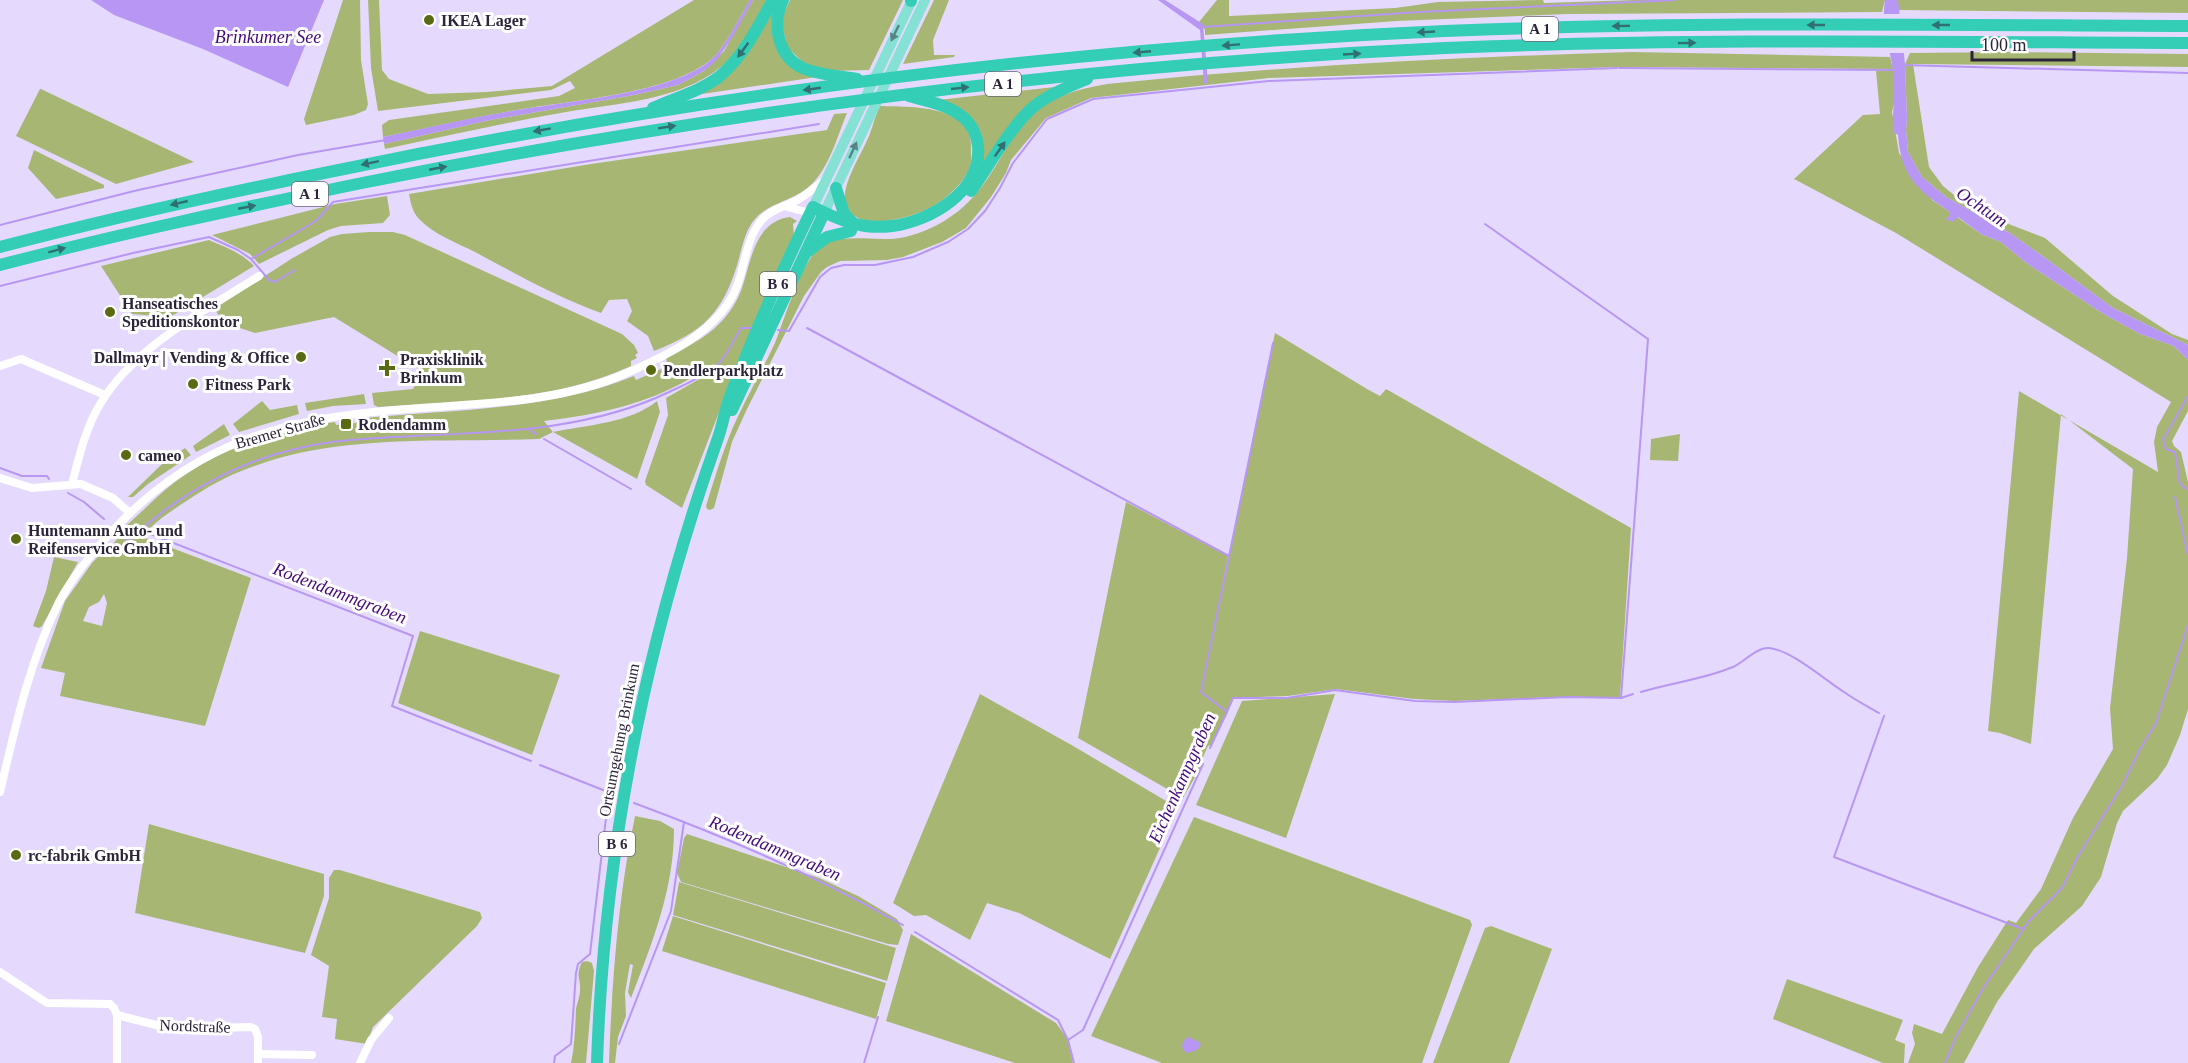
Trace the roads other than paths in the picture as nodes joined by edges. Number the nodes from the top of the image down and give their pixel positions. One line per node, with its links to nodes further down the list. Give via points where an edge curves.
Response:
1 (773, 0): 10 (highway, one-way to 10, via 754,34 720,76)
2 (783, 0): 8 (highway, via 777,31 780,44 792,60 816,72)
3 (911, 0): 11 (main road, B 6, one-way to 11, via 857,114)
4 (925, 0): 11 (main road, B 6, one-way to 4, via 871,112)
5 (2188, 26): 8 (highway, A 1, one-way to 8, via 1625,26 1443,32 1204,47)
6 (2188, 43): 7 (highway, A 1, one-way to 6, via 1445,48 1629,43)
7 (1104, 73): 9 (highway, A 1, one-way to 7); 14 (highway, one-way to 7, via 874,234 901,231 954,209 1035,106 1051,95)
8 (870, 81): 10 (highway, A 1, one-way to 10)
9 (902, 94): 14 (highway, via 963,117 977,139 976,165 963,190 920,219); 17 (highway, A 1, one-way to 9, via 203,215 525,151)
10 (637, 115): 15 (highway, A 1, one-way to 15, via 448,147 287,180)
11 (831, 183): 12 (street, Bremer Straße); 13 (main road, B 6); 14 (highway)
12 (788, 204): 13 (street); 24 (street, Bremer Straße, via 768,214 755,230 738,285 718,317 687,341 630,372 591,386 541,396 324,417 272,430 199,460)
13 (817, 213): 14 (highway); 16 (highway, Ortsumgehung Brinkum / B 6); 21 (highway, Ortsumgehung Brinkum / B 6, via 753,339 729,397)
14 (853, 228): 16 (highway, via 827,237)
15 (0, 247)
16 (804, 254): 21 (highway, Ortsumgehung Brinkum / B 6)
17 (0, 265)
18 (259, 276): 20 (street, via 162,339)
19 (0, 366): 20 (street, via 21,359)
20 (105, 395): 23 (street, via 90,422)
21 (720, 432): 33 (highway, Ortsumgehung Brinkum / B 6, via 659,628 637,720 611,882)
22 (0, 478): 23 (street, via 32,488)
23 (72, 484): 24 (street, via 104,493)
24 (130, 513): 25 (street, Bremer Straße, via 91,556 59,603 24,692)
25 (0, 792)
26 (0, 972): 27 (street, Nordstraße, via 47,1003 105,1003)
27 (117, 1015): 30 (street, Nordstraße, via 172,1029 251,1027 258,1037); 31 (street)
28 (389, 1018): 32 (street, via 376,1031)
29 (312, 1055): 30 (street)
30 (258, 1058)
31 (117, 1063)
32 (360, 1063)
33 (597, 1063)

